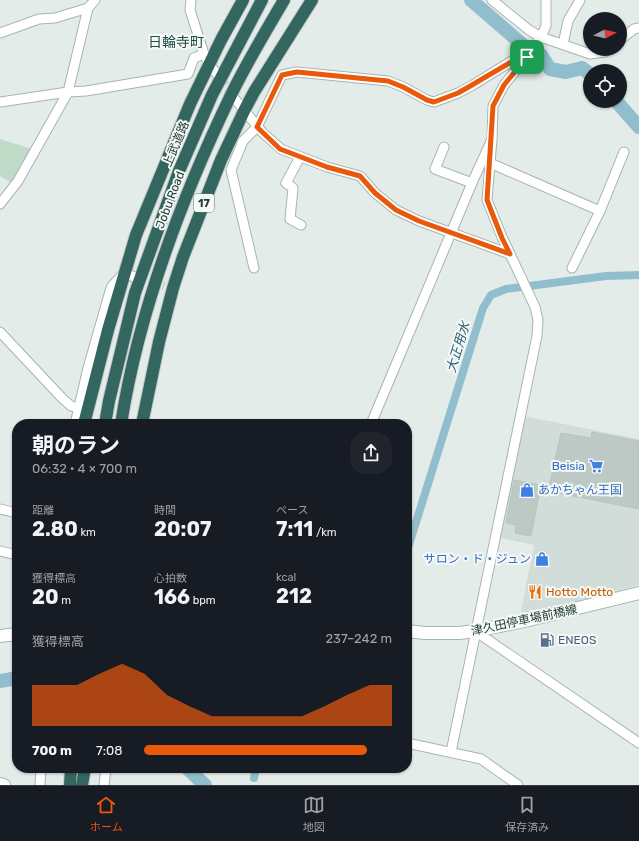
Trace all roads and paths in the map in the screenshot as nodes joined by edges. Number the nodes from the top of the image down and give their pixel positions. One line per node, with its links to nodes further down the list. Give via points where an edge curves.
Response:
1 (95, 0): 10 (street)
2 (191, 0): 18 (street, via 190,10)
3 (243, 0): 18 (highway)
4 (262, 0): 44 (highway, 上武道路, via 212,95 179,171 135,293)
5 (284, 0): 45 (highway, Jobu Road / 17, via 231,94 194,176 163,257 146,311)
6 (312, 0): 23 (highway, 17)
7 (492, 0): 14 (street)
8 (546, 0): 14 (street, via 546,26)
9 (580, 0): 15 (street, via 568,22)
10 (88, 8): 12 (street, via 55,18 39,19); 20 (street)
11 (639, 28): 13 (street)
12 (0, 33)
13 (627, 35)
14 (541, 37): 15 (street); 17 (street)
15 (563, 44): 16 (street)
16 (583, 51)
17 (529, 55): 24 (street, via 518,58 458,93 434,102 388,81 297,72 282,75); 25 (street, via 504,85 493,106)
18 (206, 59): 19 (street); 20 (street, via 194,58 188,74); 38 (highway, via 136,235)
19 (220, 78)
20 (68, 92): 22 (street); 31 (street, via 18,181)
21 (235, 99): 23 (street)
22 (0, 102)
23 (244, 111): 24 (street); 46 (highway, 17, via 169,287)
24 (257, 127): 28 (street, via 280,149); 36 (street, via 243,140 231,170)
25 (492, 139): 29 (street); 30 (street)
26 (444, 147): 30 (street, via 435,170)
27 (624, 152): 32 (street)
28 (300, 157): 33 (street, via 286,182 293,188 290,220); 34 (street, via 360,176 375,193 396,210)
29 (490, 163): 32 (street); 35 (street, via 487,200)
30 (472, 182): 34 (street)
31 (0, 204)
32 (600, 211): 37 (street)
33 (301, 225)
34 (450, 233): 35 (street); 47 (street)
35 (510, 254): 53 (street, via 535,307 538,320 537,336)
36 (254, 268)
37 (572, 268)
38 (124, 273): 39 (street); 41 (street, via 110,291); 43 (highway)
39 (137, 278)
40 (0, 332): 41 (street, via 62,398)
41 (78, 408): 42 (street)
42 (76, 419)
43 (85, 419)
44 (106, 419)
45 (122, 419)
46 (143, 419)
47 (373, 419)
48 (0, 509): 49 (street)
49 (12, 512)
50 (0, 551): 51 (street)
51 (12, 554)
52 (639, 593): 53 (main road, 津久田停車場前橋線)
53 (475, 631): 54 (main road, 津久田停車場前橋線); 57 (street); 59 (street)
54 (412, 632)
55 (12, 635): 56 (main road)
56 (0, 636)
57 (639, 743)
58 (412, 745): 59 (street)
59 (451, 752): 72 (street, via 481,759)
60 (41, 773): 67 (street)
61 (70, 773): 68 (highway)
62 (78, 773): 69 (highway)
63 (83, 773): 70 (highway)
64 (105, 773): 71 (street)
65 (0, 784): 66 (main road)
66 (4, 785)
67 (40, 785)
68 (69, 785)
69 (77, 785)
70 (82, 785)
71 (104, 785)
72 (518, 785)

